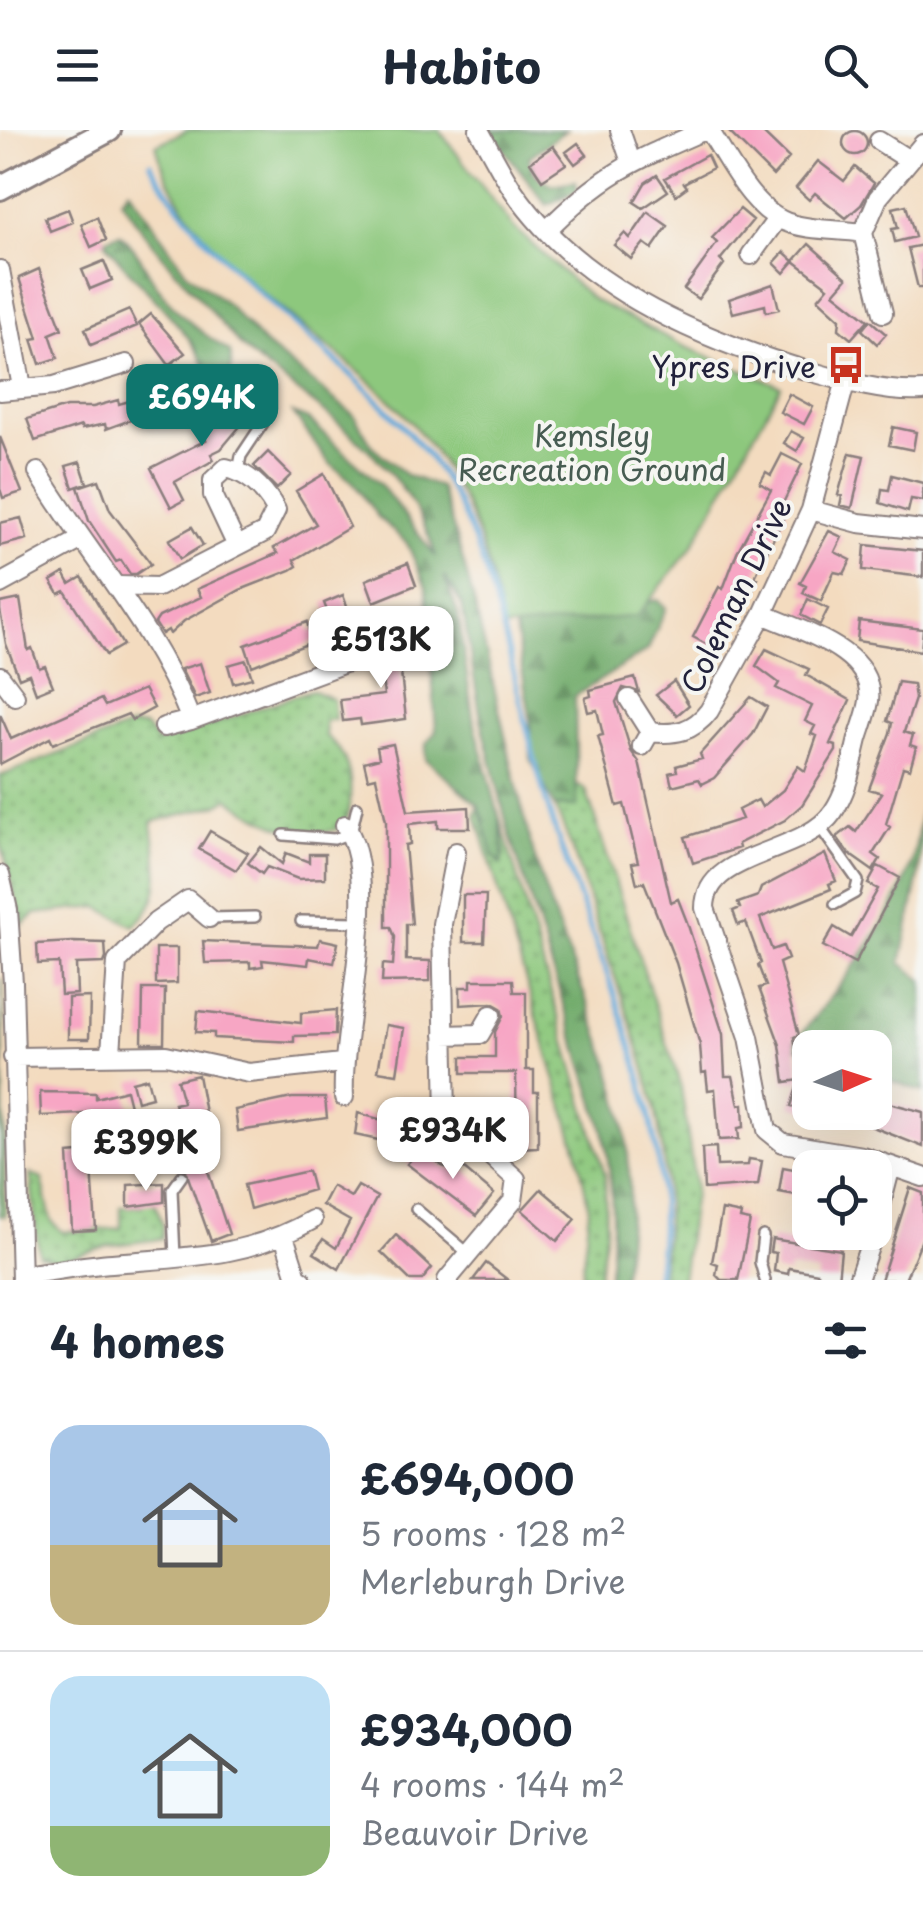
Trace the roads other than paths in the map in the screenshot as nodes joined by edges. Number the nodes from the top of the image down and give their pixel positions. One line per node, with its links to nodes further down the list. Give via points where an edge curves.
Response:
1 (109, 130): 9 (street)
2 (479, 130): 11 (street, via 514,191)
3 (620, 130): 8 (street)
4 (707, 130): 8 (street); 10 (street)
5 (879, 141): 7 (street)
6 (923, 144): 7 (street)
7 (909, 160): 12 (street, via 878,198)
8 (631, 162): 11 (street, via 589,188)
9 (0, 188)
10 (777, 219): 12 (street); 13 (street)
11 (547, 230): 17 (street, via 590,269 698,334)
12 (863, 232): 15 (street)
13 (751, 255)
14 (0, 270): 18 (street)
15 (883, 313)
16 (126, 364): 18 (street, via 54,386)
17 (846, 380): 20 (street); 24 (street, Coleman Drive)
18 (22, 387): 19 (street)
19 (0, 391)
20 (923, 391)
21 (263, 423): 22 (lane)
22 (238, 471): 27 (street, via 226,468 213,480 212,494); 27 (street, via 276,510 265,532)
23 (38, 472): 26 (street)
24 (811, 510): 25 (street); 30 (street, Coleman Drive)
25 (923, 530)
26 (80, 540): 28 (street); 29 (street)
27 (236, 544): 29 (street, via 158,588)
28 (0, 584)
29 (120, 586): 35 (street, via 173,674)
30 (763, 614): 34 (street, Coleman Drive, via 701,722 646,739); 38 (street, via 844,652 868,681 869,702 845,790)
31 (361, 657): 35 (street)
32 (0, 676): 33 (street)
33 (16, 696)
34 (629, 698)
35 (191, 720): 36 (street)
36 (164, 727)
37 (357, 807): 39 (lane)
38 (819, 826): 43 (lane, via 858,880 855,893); 54 (street, via 722,871 708,888 705,908 738,999 766,1130 783,1144)
39 (348, 829): 40 (lane, via 334,839); 47 (street, via 360,856)
40 (284, 836)
41 (456, 852): 49 (street, via 442,924)
42 (1, 881): 51 (street, via 8,910)
43 (836, 904)
44 (255, 917): 45 (lane)
45 (209, 918): 50 (street, via 188,900 117,962)
46 (301, 921): 47 (lane)
47 (358, 922): 52 (street)
48 (491, 1015): 49 (street, via 480,1034)
49 (444, 1035): 63 (street, via 446,1116 516,1179 513,1202)
50 (112, 1053): 51 (street); 52 (street, via 166,1055 249,1073)
51 (13, 1057): 66 (street)
52 (342, 1063): 53 (street)
53 (344, 1098)
54 (822, 1150)
55 (892, 1166): 57 (street)
56 (182, 1176): 64 (lane, via 172,1190)
57 (923, 1177)
58 (416, 1209): 63 (lane)
59 (312, 1220): 60 (street)
60 (284, 1236): 64 (street, via 249,1249); 67 (street)
61 (763, 1236): 69 (lane)
62 (868, 1250): 70 (street)
63 (469, 1254): 68 (street)
64 (175, 1260): 65 (street)
65 (121, 1271): 66 (street)
66 (21, 1277)
67 (302, 1280)
68 (447, 1280)
69 (765, 1280)
70 (858, 1280)

